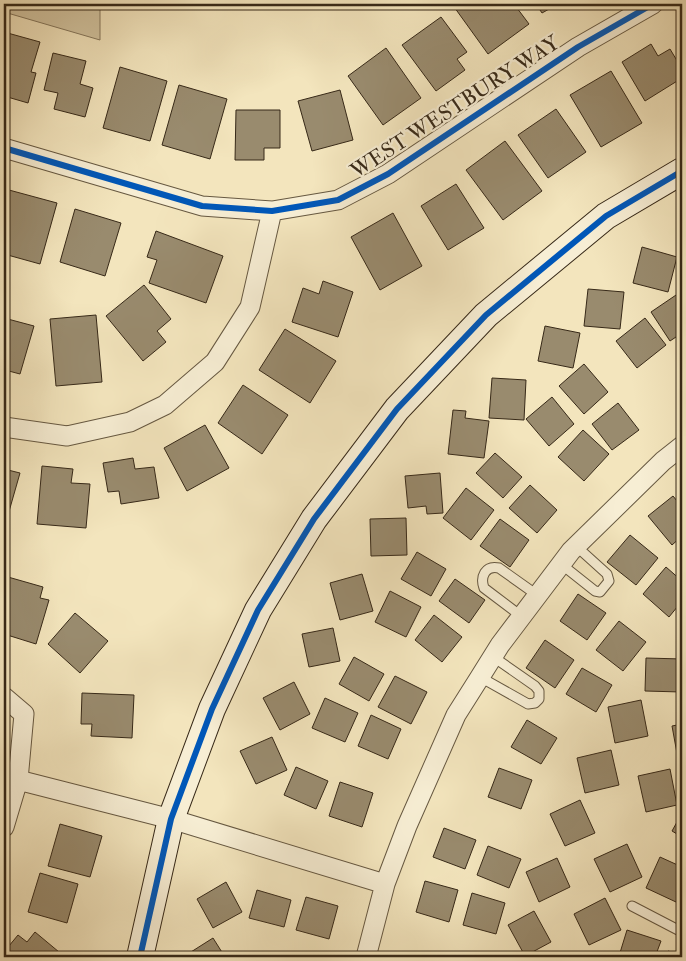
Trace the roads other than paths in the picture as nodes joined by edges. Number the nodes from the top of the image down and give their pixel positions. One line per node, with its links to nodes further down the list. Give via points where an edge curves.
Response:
1 (653, 4): 4 (street, WEST WESTBURY WAY, via 578,47 388,174 338,200)
2 (4, 148): 4 (street, WEST WESTBURY WAY, via 202,206)
3 (682, 171): 15 (street, via 606,216 486,315 397,409 314,519 258,610 212,709)
4 (272, 211): 5 (street, via 250,307 215,362 165,405 130,422 68,436)
5 (4, 427)
6 (682, 446): 7 (street, via 662,461)
7 (576, 546): 8 (street); 8 (lane, via 606,574 609,581 603,590 595,591)
8 (561, 564): 9 (street)
9 (537, 595): 10 (street); 10 (lane, via 498,568 489,568 483,575 484,588)
10 (521, 616): 11 (street)
11 (492, 656): 12 (street); 12 (lane, via 535,686 539,699 528,704)
12 (480, 677): 17 (street, via 456,716)
13 (4, 697): 14 (street, via 24,714)
14 (18, 780): 15 (street); 16 (street)
15 (171, 819): 17 (street); 20 (street)
16 (4, 827)
17 (385, 884): 21 (street)
18 (632, 906): 19 (lane)
19 (682, 932)
20 (140, 957)
21 (366, 957)

